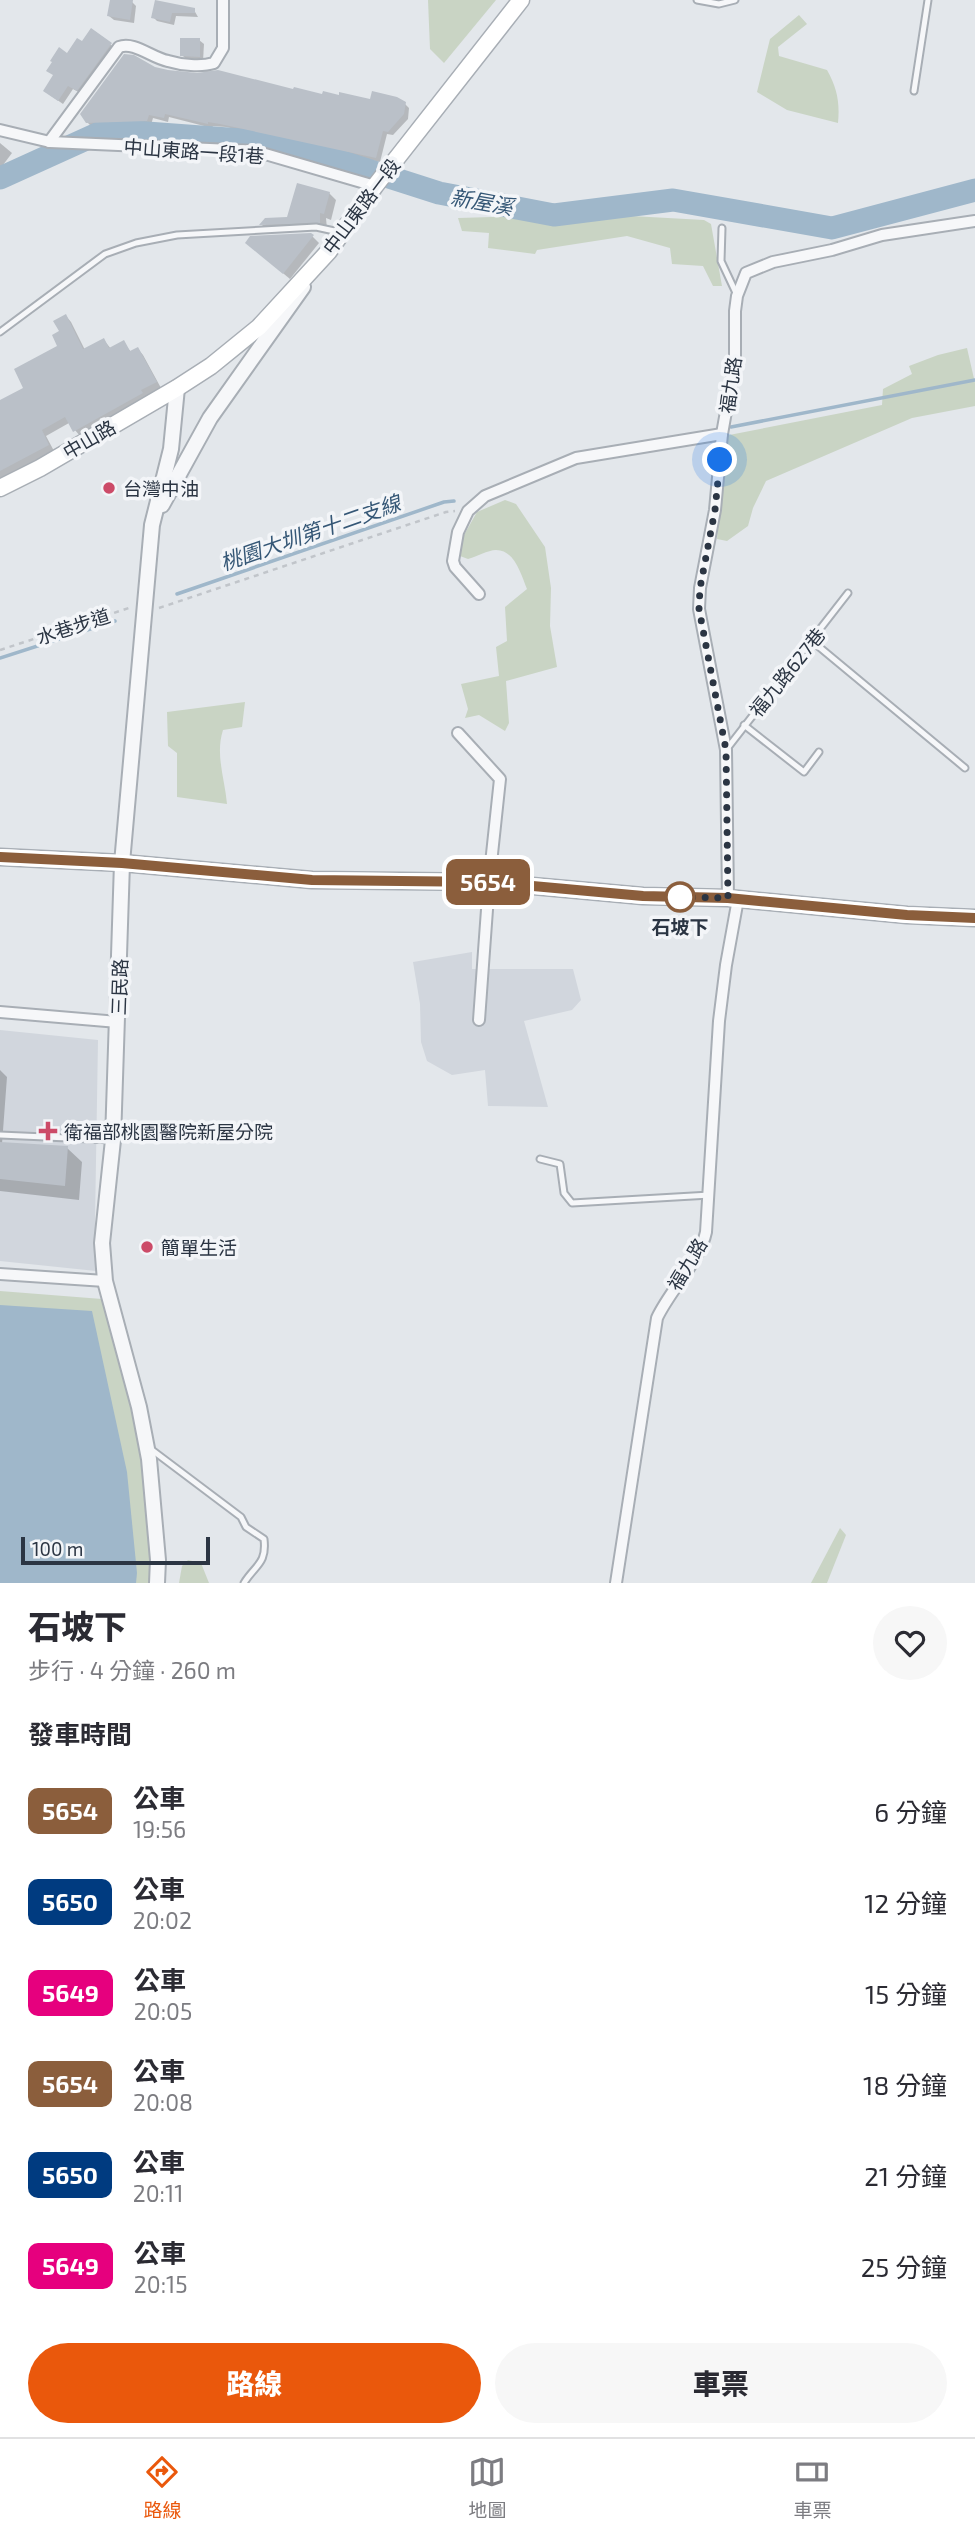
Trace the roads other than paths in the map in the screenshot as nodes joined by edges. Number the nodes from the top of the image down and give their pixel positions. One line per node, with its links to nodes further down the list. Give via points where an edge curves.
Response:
1 (223, 0): 8 (street, via 223,48 214,64 168,61 134,47 119,47)
2 (520, 0): 9 (main road, 中山東路一段)
3 (697, 0): 4 (lane, via 719,4)
4 (735, 0)
5 (928, 0): 6 (lane)
6 (914, 91)
7 (0, 130): 8 (street, 中山東路一段1巷)
8 (50, 142): 9 (street, 中山東路一段1巷, via 255,151)
9 (376, 186): 12 (main road, 中山東路一段)
10 (975, 221): 14 (street, via 882,235 773,262 746,273)
11 (722, 228): 14 (lane, via 721,261)
12 (342, 232): 13 (main road, 中山東路一段); 15 (lane, via 316,227 177,235 136,243 105,254)
13 (329, 251): 16 (main road, 中山東路一段, via 259,327); 19 (street, via 210,418)
14 (737, 296): 17 (street, 福九路, via 735,360)
15 (0, 332)
16 (177, 388): 18 (main road, 中山路); 19 (street, 三民路, via 170,449)
17 (722, 434): 21 (street, via 576,458 485,496 468,511 458,532 453,561); 25 (street, 福九路, via 699,609)
18 (0, 488)
19 (152, 525): 29 (street, 三民路)
20 (848, 593): 22 (lane, 福九路627巷)
21 (479, 594)
22 (812, 641): 23 (lane, 福九路627巷); 27 (lane)
23 (744, 724): 25 (lane, 福九路627巷); 26 (lane, via 804,772)
24 (458, 733): 30 (street, via 500,779)
25 (726, 750): 31 (street, 福九路)
26 (818, 752)
27 (965, 768)
28 (0, 857): 29 (main road)
29 (122, 863): 30 (main road, via 312,880); 35 (street, 三民路)
30 (489, 882): 31 (main road, via 643,896); 34 (street)
31 (733, 898): 32 (main road); 39 (street, 福九路, via 719,1021)
32 (975, 918)
33 (0, 1012): 35 (street)
34 (479, 1020)
35 (118, 1022): 37 (street, 三民路)
36 (0, 1135): 37 (lane)
37 (113, 1140): 41 (street, 三民路, via 102,1243)
38 (540, 1159): 39 (lane, via 560,1164 564,1193 572,1203)
39 (710, 1195): 45 (street, 福九路, via 705,1237 657,1318)
40 (0, 1274): 41 (street)
41 (105, 1281): 42 (street, 三民路)
42 (146, 1446): 43 (street, 三民路); 44 (lane, via 264,1539 261,1564)
43 (157, 1583)
44 (244, 1583)
45 (616, 1583)

